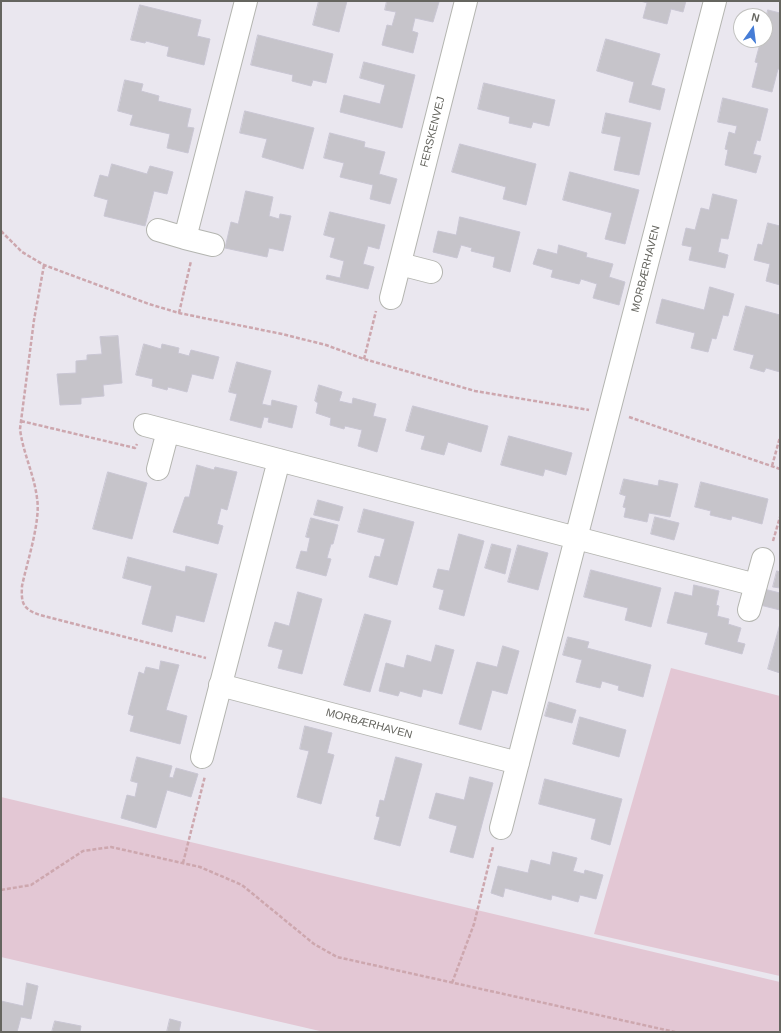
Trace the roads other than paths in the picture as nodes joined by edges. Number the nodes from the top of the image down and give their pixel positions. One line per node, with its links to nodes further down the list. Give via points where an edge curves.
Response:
1 (246, 1): 5 (street)
2 (466, 1): 7 (street, FERSKENVEJ)
3 (715, 1): 14 (street, MORBÆRHAVEN)
4 (158, 230): 5 (street)
5 (185, 238): 6 (street)
6 (213, 245)
7 (400, 264): 8 (street); 9 (street, FERSKENVEJ)
8 (431, 272)
9 (391, 298)
10 (145, 425): 11 (street)
11 (168, 431): 12 (street); 13 (street)
12 (279, 460): 14 (street); 18 (street)
13 (158, 469)
14 (577, 538): 16 (street); 20 (street, MORBÆRHAVEN)
15 (763, 559): 16 (street)
16 (756, 585): 17 (street)
17 (749, 610)
18 (220, 685): 19 (street); 20 (street, MORBÆRHAVEN)
19 (202, 757)
20 (518, 763): 21 (street, MORBÆRHAVEN)
21 (501, 828)

